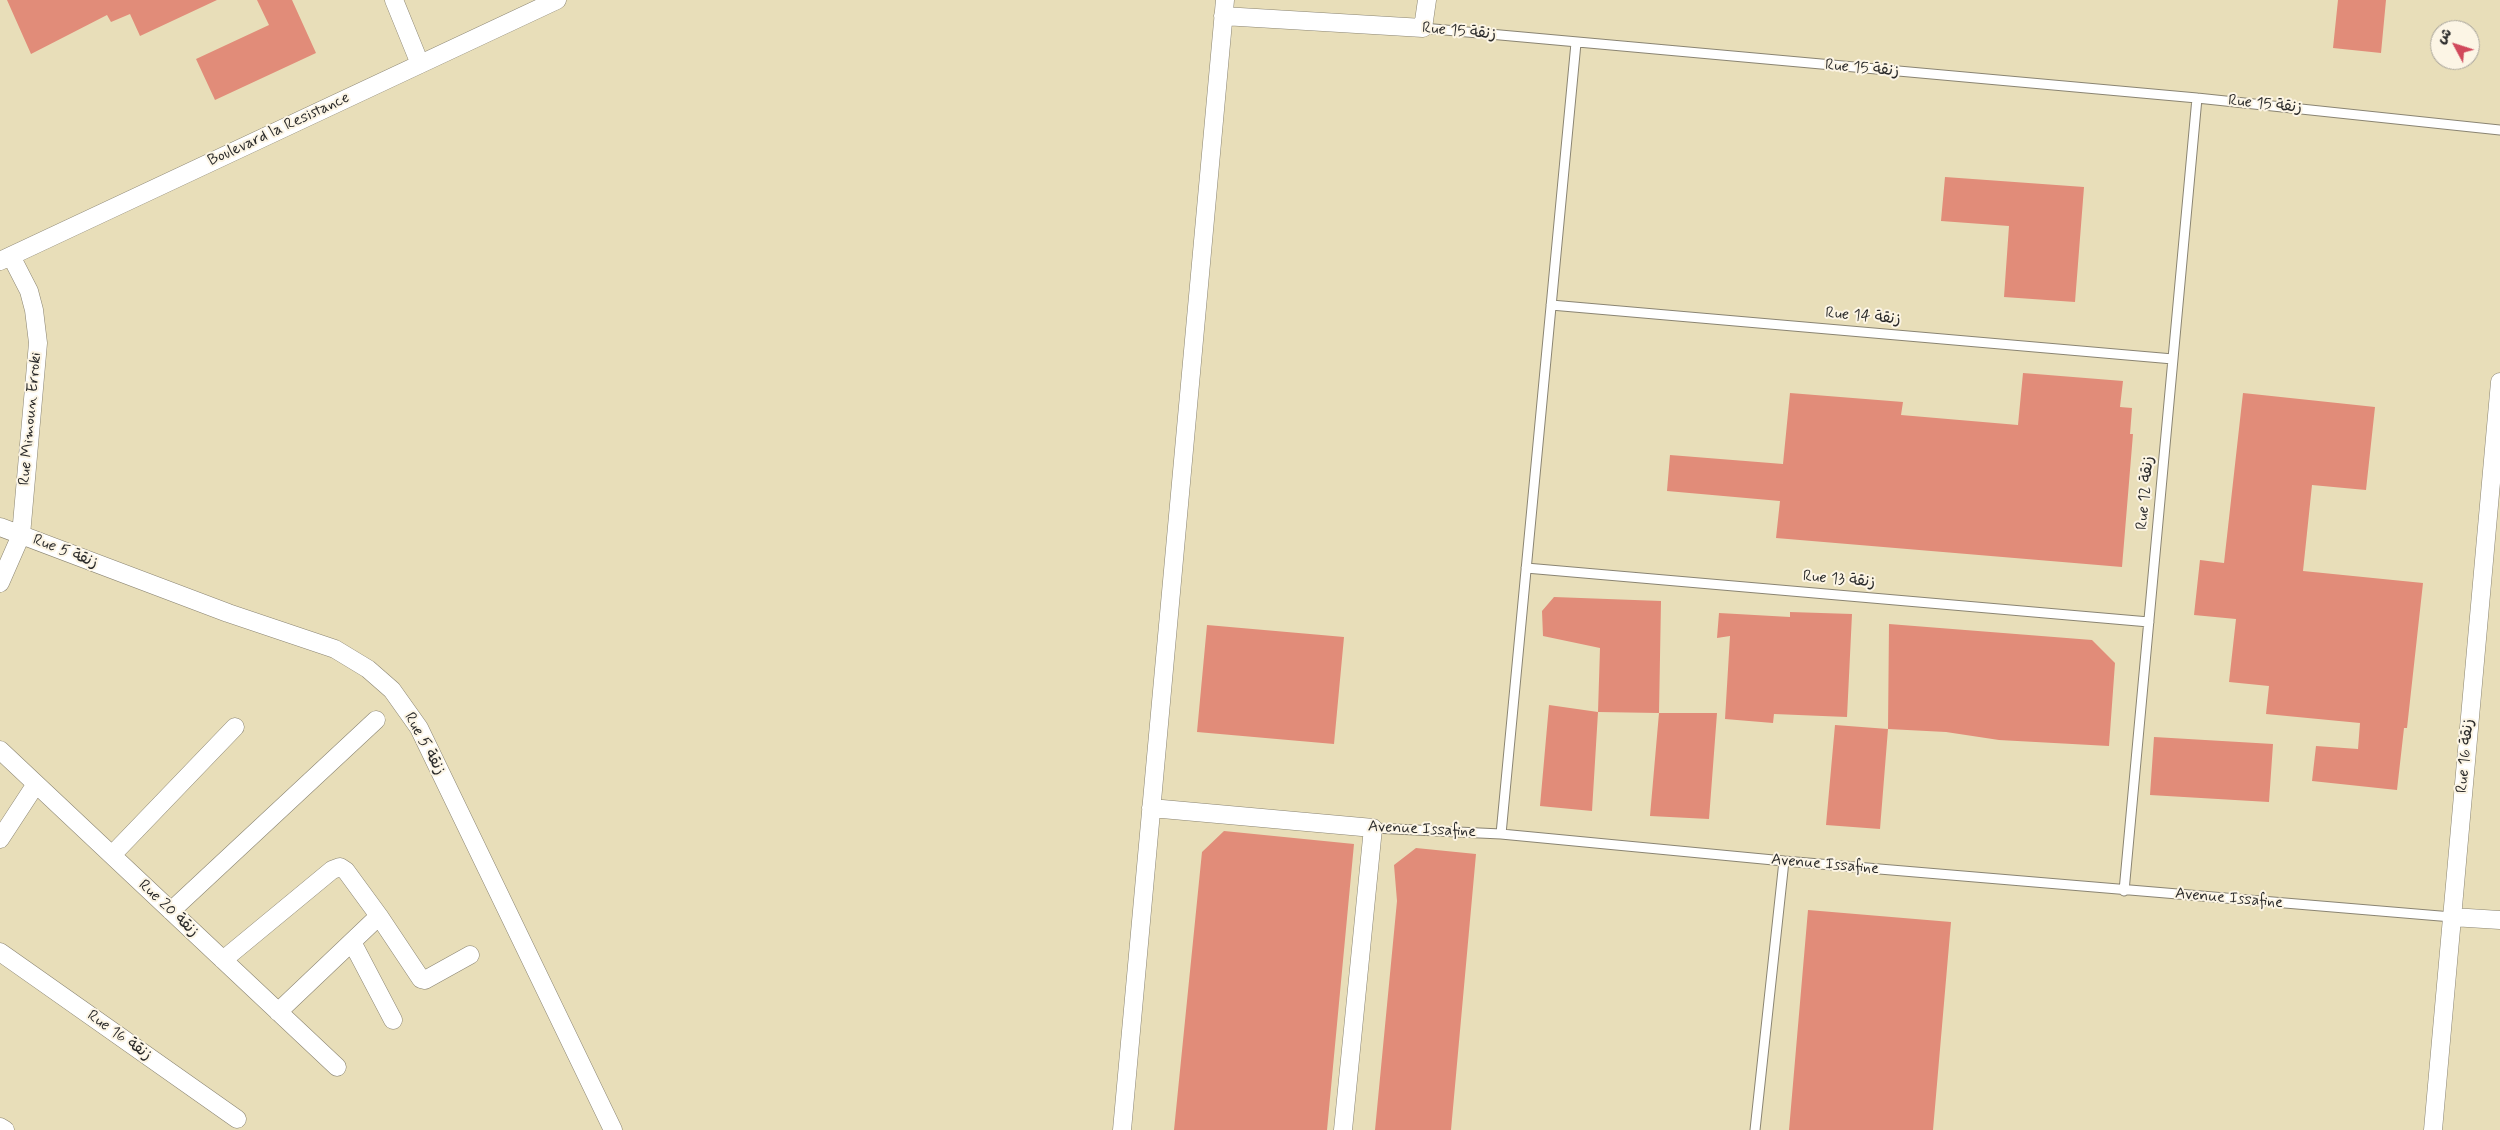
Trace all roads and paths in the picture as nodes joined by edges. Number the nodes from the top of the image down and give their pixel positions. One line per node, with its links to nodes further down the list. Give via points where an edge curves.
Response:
1 (394, 0): 7 (street)
2 (557, 0): 7 (street, Boulevard la Resistance)
3 (1427, 0): 5 (street)
4 (1224, 8): 5 (street, Rue 15 زنقة); 23 (street)
5 (1423, 28): 6 (lane, Rue 15 زنقة)
6 (1576, 43): 8 (lane, Rue 15 زنقة); 11 (lane)
7 (420, 64): 10 (street, Boulevard la Resistance)
8 (2197, 98): 9 (lane, Rue 15 زنقة); 12 (lane, Rue 12 زنقة)
9 (2500, 130)
10 (6, 258): 15 (street, Rue Mimoun Erroki, via 29,291 38,343)
11 (1551, 305): 12 (lane, Rue 14 زنقة); 16 (lane)
12 (2173, 359): 18 (lane, Rue 12 زنقة)
13 (2500, 382): 32 (street, Rue 16 زنقة)
14 (0, 526): 15 (street, Rue 5 زنقة)
15 (21, 535): 17 (street, Rue Mimoun Erroki); 44 (street, Rue 5 زنقة, via 228,613 335,649 368,669 392,690 419,728)
16 (1526, 568): 18 (lane, Rue 13 زنقة); 25 (lane)
17 (0, 584)
18 (2149, 622): 29 (lane, Rue 12 زنقة)
19 (376, 720): 30 (street)
20 (236, 727): 27 (street)
21 (0, 750): 22 (street, Rue 20 زنقة)
22 (36, 784): 26 (street); 27 (street, Rue 20 زنقة)
23 (1151, 808): 24 (street, Avenue Issafine); 45 (street)
24 (1373, 828): 25 (lane, Avenue Issafine); 46 (street)
25 (1501, 834): 28 (lane, Avenue Issafine)
26 (0, 839)
27 (112, 856): 30 (street, Rue 20 زنقة)
28 (1784, 862): 29 (lane, Avenue Issafine); 47 (lane)
29 (2124, 891): 32 (lane, Avenue Issafine)
30 (171, 911): 37 (street, Rue 20 زنقة)
31 (380, 916): 34 (street); 36 (street, via 422,980); 37 (street, via 346,871 340,868 332,870)
32 (2452, 917): 33 (street, Avenue Issafine); 48 (street, Rue 16 زنقة)
33 (2500, 920)
34 (352, 942): 38 (street); 39 (street)
35 (0, 952): 41 (street, Rue 16 زنقة)
36 (470, 955)
37 (223, 960): 38 (street, Rue 20 زنقة)
38 (278, 1012): 40 (street, Rue 20 زنقة)
39 (393, 1020)
40 (337, 1067)
41 (237, 1119)
42 (0, 1127): 43 (street)
43 (5, 1130)
44 (613, 1130)
45 (1122, 1130)
46 (1343, 1130)
47 (1755, 1130)
48 (2434, 1130)

